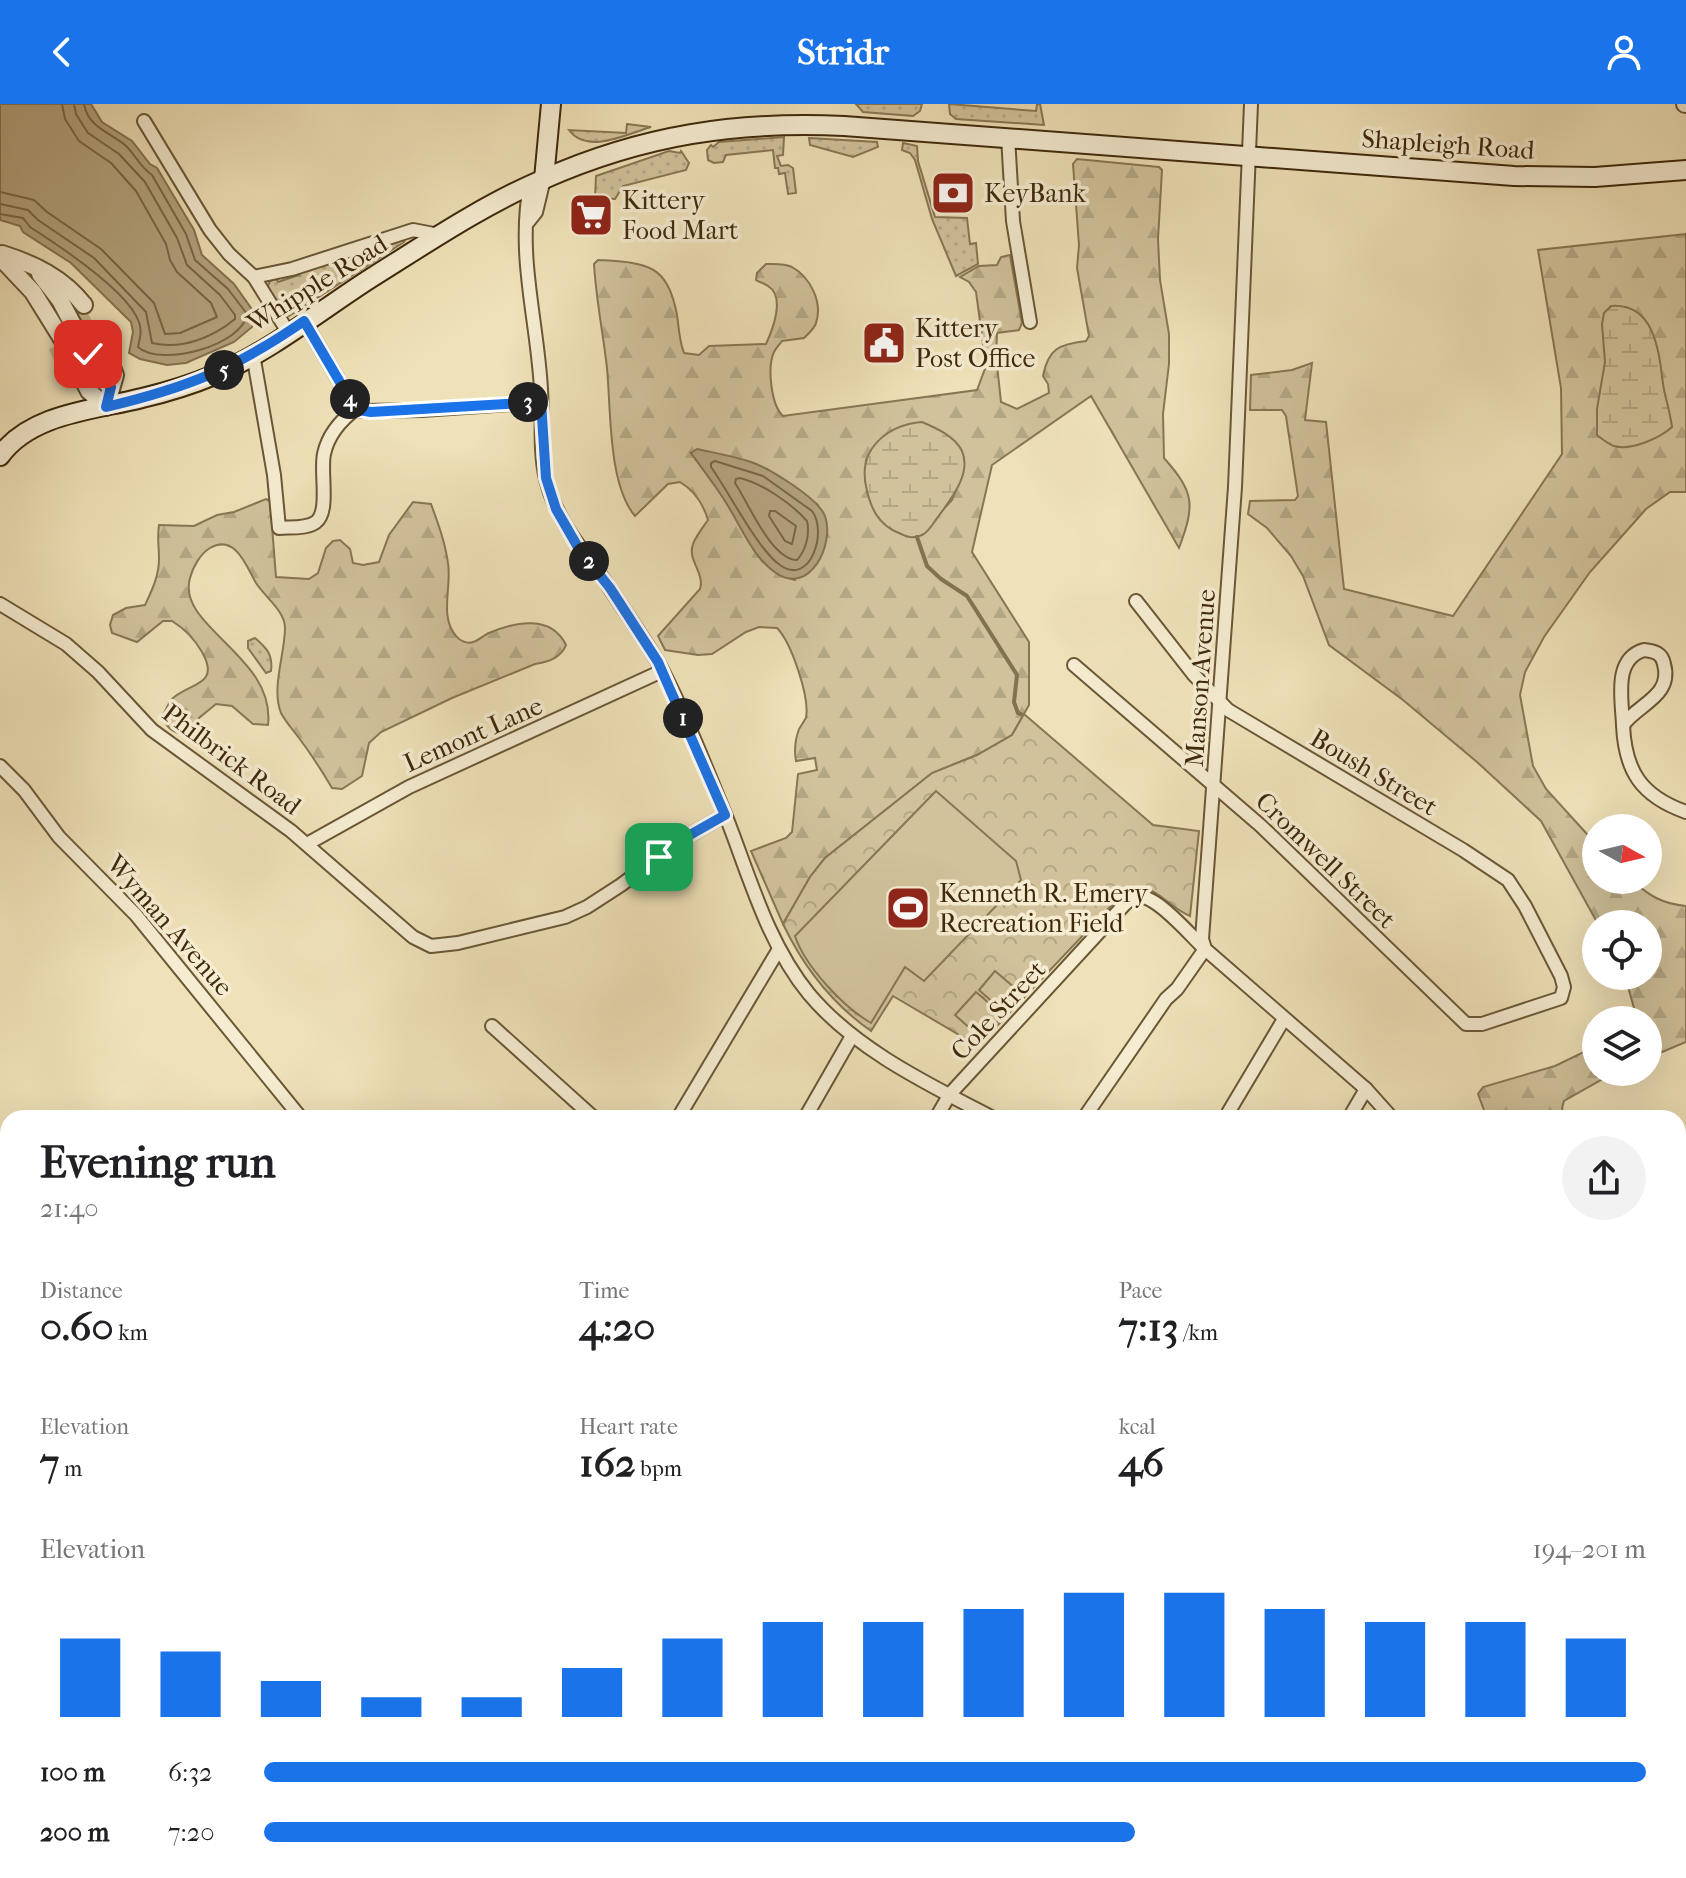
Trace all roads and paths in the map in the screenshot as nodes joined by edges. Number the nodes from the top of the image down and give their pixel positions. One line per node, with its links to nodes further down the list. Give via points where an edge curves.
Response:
1 (1251, 104): 5 (street, Manson Avenue)
2 (550, 113): 7 (main road)
3 (144, 121): 11 (street, via 220,243)
4 (1008, 137): 5 (main road, Shapleigh Road); 7 (main road, Shapleigh Road, via 754,124 667,138); 13 (street, via 1013,221)
5 (1248, 156): 6 (main road, Shapleigh Road, via 1514,176); 24 (street, Manson Avenue, via 1235,487)
6 (1686, 170)
7 (537, 182): 8 (main road, Whipple Road); 16 (street, via 536,212 528,222 525,249)
8 (439, 235): 11 (street, Whipple Road, via 413,230); 14 (main road, Whipple Road)
9 (0, 255): 10 (street); 10 (street, via 66,341 60,300)
10 (34, 266): 12 (street, via 66,285)
11 (254, 277): 14 (street)
12 (80, 307)
13 (1030, 322)
14 (296, 327): 15 (main road, Whipple Road); 18 (street)
15 (253, 354): 17 (main road, Whipple Road, via 192,383); 18 (street, via 279,528 320,519 327,444)
16 (541, 402): 18 (street, via 371,412); 23 (street, via 546,478 556,509)
17 (106, 407): 17 (street, via 111,387 86,357 89,391); 19 (main road, Whipple Road, via 39,425 16,438)
18 (357, 408)
19 (0, 456)
20 (1136, 601): 24 (street, Boush Street)
21 (0, 604): 30 (street, Philbrick Road, via 66,644 152,730)
22 (1074, 665): 27 (street, Cromwell Street)
23 (662, 671): 29 (street); 30 (street, Lemont Lane, via 409,787)
24 (1219, 703): 27 (street, Manson Avenue); 33 (street, Boush Street, via 1508,880 1561,976)
25 (1623, 725): 25 (street, via 1663,687 1665,664 1657,653 1644,650 1626,662 1621,681); 28 (street, via 1633,773 1656,798)
26 (0, 766): 39 (street, Wyman Avenue, via 59,837 131,909)
27 (1215, 787): 32 (street, Manson Avenue, via 1201,925); 33 (street, Cromwell Street, via 1466,1024 1554,1002)
28 (1686, 812)
29 (725, 815): 30 (street, Philbrick Road, via 576,912 439,946 413,937); 31 (street)
30 (307, 844)
31 (779, 949): 36 (street, via 807,992); 41 (street)
32 (1205, 949): 34 (street); 38 (street, Cole Street, via 1149,899 1131,899); 45 (street)
33 (1563, 995)
34 (1284, 1019): 37 (street); 46 (street)
35 (492, 1026): 40 (street)
36 (852, 1036): 38 (street); 42 (street)
37 (1366, 1089): 47 (street); 48 (street)
38 (950, 1094): 43 (street, Cole Street); 44 (street)
39 (294, 1110)
40 (585, 1110)
41 (683, 1110)
42 (810, 1110)
43 (941, 1110)
44 (979, 1110)
45 (1090, 1110)
46 (1230, 1110)
47 (1354, 1110)
48 (1385, 1110)

